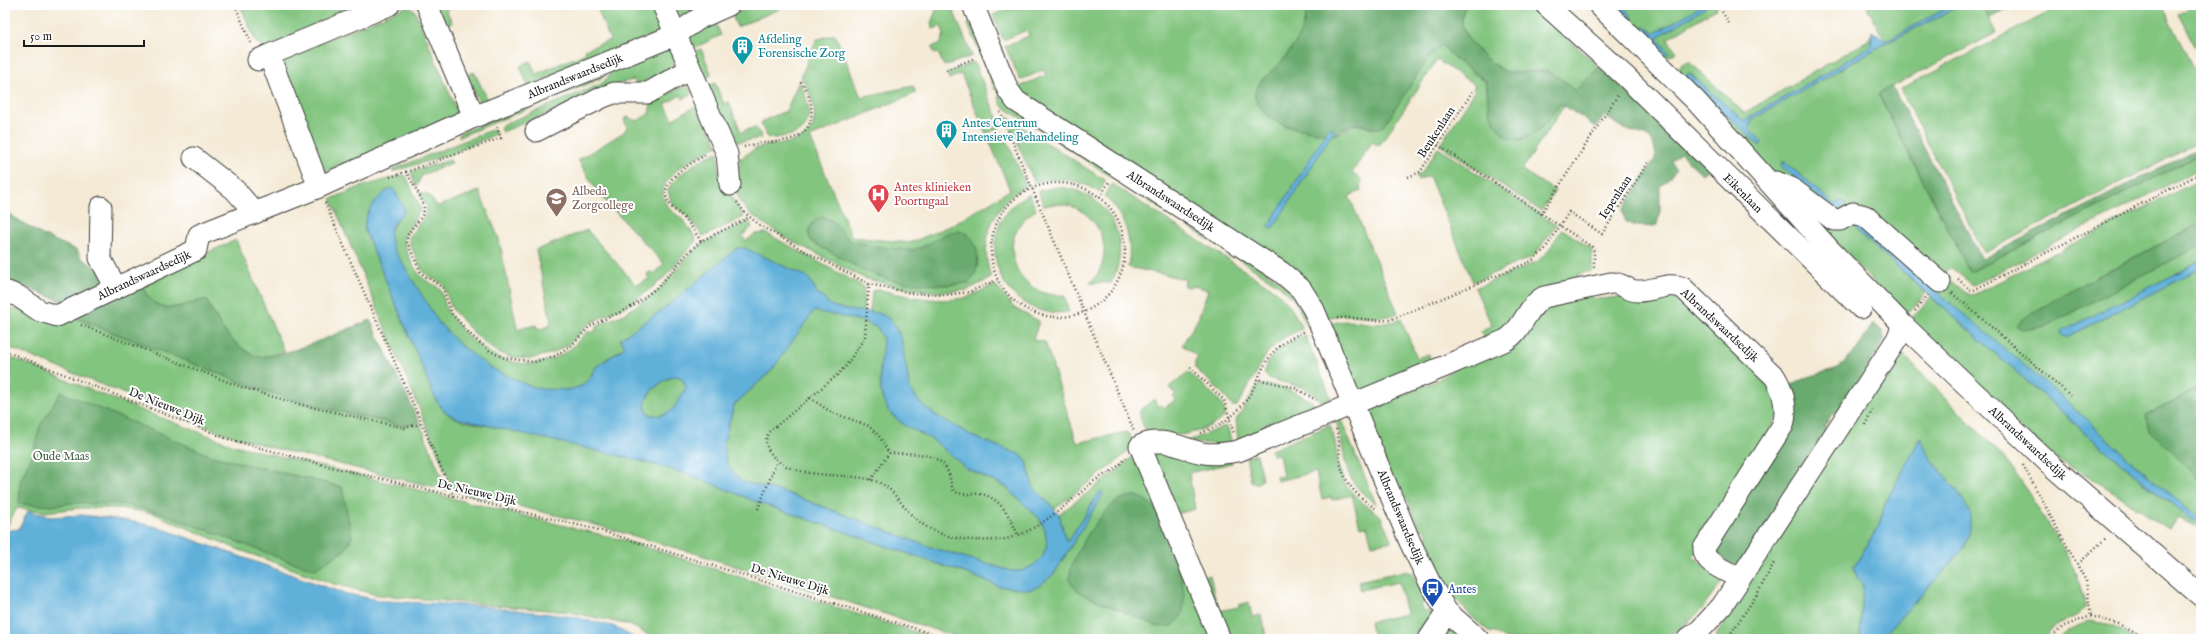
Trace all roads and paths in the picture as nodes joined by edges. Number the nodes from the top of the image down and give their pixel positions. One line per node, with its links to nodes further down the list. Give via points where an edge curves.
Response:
1 (235, 5): 14 (path)
2 (389, 5): 14 (street)
3 (427, 5): 24 (street)
4 (663, 5): 11 (street)
5 (728, 5): 11 (street, Albrandswaardsedijk, via 700,18)
6 (1546, 5): 18 (street, Eikenlaan)
7 (1598, 5): 36 (street, Albrandswaardsedijk, via 1696,101)
8 (1718, 5): 10 (path)
9 (978, 7): 58 (street, Albrandswaardsedijk, via 1008,90 1016,101 1294,282 1307,296)
10 (1730, 25)
11 (675, 35): 16 (street); 24 (street, Albrandswaardsedijk)
12 (974, 51): 13 (path)
13 (977, 57): 15 (path); 17 (path)
14 (264, 58): 38 (street)
15 (980, 63)
16 (690, 69): 21 (street); 28 (street)
17 (946, 70)
18 (1626, 77): 43 (path, via 1615,102); 54 (street, Eikenlaan)
19 (800, 80): 28 (path, via 807,91 812,108 810,121 802,133 796,137)
20 (1473, 91): 27 (path, Beukenlaan)
21 (648, 93): 22 (street); 26 (street, via 608,95)
22 (624, 107)
23 (1005, 112): 39 (path, via 998,108)
24 (474, 117): 38 (street, Albrandswaardsedijk)
25 (498, 129): 31 (path, via 501,138)
26 (536, 131)
27 (1438, 145): 34 (path, Beukenlaan, via 1420,172); 43 (path)
28 (726, 151): 37 (street); 46 (path, via 700,158 673,178 665,189 670,206 687,221)
29 (194, 158): 42 (street, via 235,190)
30 (1648, 163): 45 (path, Iepenlaan, via 1602,234 1569,212)
31 (406, 172): 35 (path); 46 (path, via 424,208 407,236 419,270 443,288 452,314 472,336 490,350 511,360 541,361 562,352 590,326 633,306 653,292)
32 (2201, 173): 48 (path, via 1974,290 1969,289 1952,274 1946,275)
33 (1104, 176): 40 (path, via 1110,180)
34 (1408, 177)
35 (387, 178)
36 (1771, 183): 48 (street, via 1782,183 1791,188 1834,220 1840,220 1853,213 1865,216); 57 (street, Albrandswaardsedijk, via 1829,249)
37 (730, 185): 44 (path, via 740,206)
38 (319, 186): 42 (street, Albrandswaardsedijk); 67 (path)
39 (1032, 188): 40 (path, via 1046,184 1069,184 1085,188); 47 (path, via 1006,206 995,224 990,256); 55 (path)
40 (1100, 197): 55 (path, via 1111,208 1122,228 1124,262 1120,277 1109,294 1096,307)
41 (101, 207): 51 (street, via 100,258)
42 (255, 213): 51 (street, Albrandswaardsedijk, via 199,235 196,250)
43 (1541, 214): 45 (path)
44 (750, 217): 46 (path); 49 (path, via 776,235)
45 (1560, 226): 50 (path, via 1594,249); 58 (path, via 1545,249 1532,261 1390,320 1344,318)
46 (702, 241)
47 (997, 280): 49 (path, via 960,295 911,293); 55 (path, via 1011,299 1034,313 1059,317)
48 (1940, 282): 62 (path)
49 (869, 284): 63 (path, via 865,337 846,366)
50 (1597, 286): 64 (street, Albrandswaardsedijk, via 1544,297 1534,304 1506,340); 81 (street, Albrandswaardsedijk, via 1616,283 1634,292 1670,285 1684,288 1774,376 1781,389 1786,414 1783,425 1704,548 1704,555 1709,560)
51 (116, 288): 56 (street, Albrandswaardsedijk)
52 (5, 291): 56 (street, via 18,296 40,311)
53 (1926, 298): 57 (path)
54 (1861, 308)
55 (1084, 313): 69 (path)
56 (57, 316): 67 (path, via 244,388 298,404 405,428)
57 (1906, 321): 78 (street, Albrandswaardsedijk); 81 (street, via 1897,339)
58 (1310, 329): 61 (path, via 1289,338 1272,352); 64 (street, Albrandswaardsedijk)
59 (5, 351): 75 (path, De Nieuwe Dijk, via 228,439 328,466)
60 (1190, 367): 66 (path, via 1224,400)
61 (1256, 380): 65 (path, via 1293,387 1314,399); 66 (path, via 1243,403)
62 (2072, 396)
63 (810, 398): 71 (path, via 831,412 869,426 879,436); 73 (path, via 773,427 766,437 767,448)
64 (1354, 403): 65 (street); 76 (street, Albrandswaardsedijk)
65 (1330, 414): 70 (street); 76 (path, via 1340,444 1342,470 1351,487 1359,497 1376,509)
66 (1230, 418): 68 (path); 70 (path)
67 (423, 423): 75 (path)
68 (1176, 445): 69 (street, via 1155,441); 70 (street, via 1210,454)
69 (1140, 446): 79 (path, via 1068,503); 86 (street)
70 (1238, 451)
71 (889, 453): 74 (path); 79 (path, via 927,456 939,460 946,468 954,491 962,494 980,494 994,499 1004,509)
72 (2019, 459): 80 (path, Albrandswaardsedijk)
73 (777, 461): 74 (path, via 811,472); 77 (path)
74 (871, 480): 79 (path, via 887,488 919,522 934,532 981,540 998,540)
75 (453, 495): 85 (path, De Nieuwe Dijk, via 602,531)
76 (1396, 507): 83 (street, Albrandswaardsedijk, via 1419,562)
77 (758, 509)
78 (2119, 526): 80 (path); 82 (street, Albrandswaardsedijk)
79 (1018, 535)
80 (2078, 564): 84 (path, Albrandswaardsedijk, via 2086,581)
81 (1740, 578): 89 (street, via 1722,606)
82 (2201, 596)
83 (1447, 612): 87 (street); 88 (street, Albrandswaardsedijk)
84 (2091, 616): 90 (path, via 2064,626); 91 (path, via 2119,624)
85 (949, 639)
86 (1220, 639)
87 (1429, 639)
88 (1478, 639)
89 (1688, 639)
90 (2048, 639)
91 (2146, 639)

